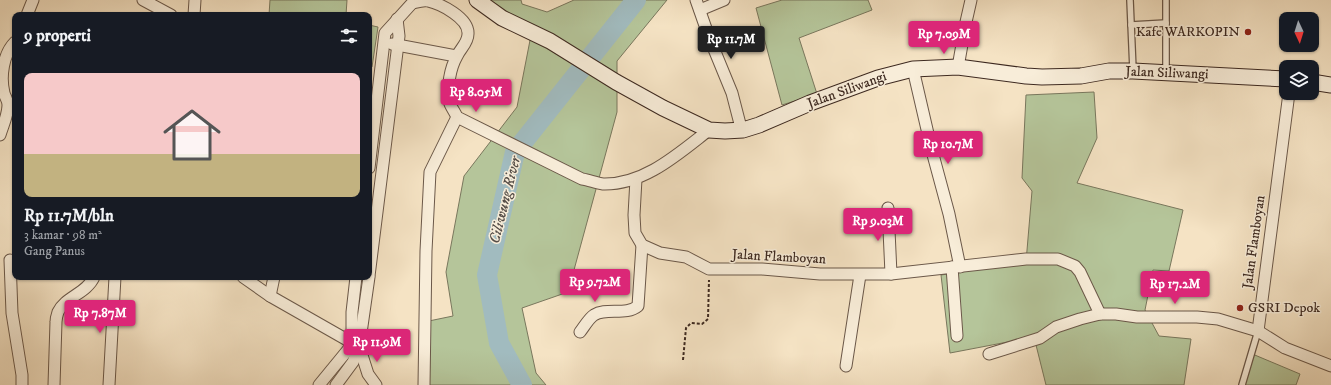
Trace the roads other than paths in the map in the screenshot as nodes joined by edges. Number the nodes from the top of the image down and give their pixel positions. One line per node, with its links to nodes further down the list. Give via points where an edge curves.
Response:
1 (33, 0): 11 (street)
2 (143, 0): 12 (street)
3 (195, 0): 13 (street)
4 (477, 0): 30 (main road, Jalan Siliwangi, via 502,18 550,41 662,108)
5 (724, 0): 10 (street)
6 (971, 0): 21 (street)
7 (1130, 0): 16 (lane)
8 (1166, 0): 15 (lane)
9 (414, 1): 14 (street); 20 (street, via 426,0 435,3 453,12 463,21 468,35)
10 (698, 5): 31 (street, via 732,93)
11 (28, 12)
12 (165, 12)
13 (194, 12)
14 (397, 19): 17 (street, via 385,33); 19 (street)
15 (1166, 23): 16 (lane); 24 (lane)
16 (1131, 25): 23 (lane)
17 (383, 43): 19 (street); 33 (street)
18 (12, 45): 32 (street, via 5,60 4,90 8,104)
19 (398, 45): 20 (street); 37 (street)
20 (456, 56): 29 (street, via 449,78 449,101)
21 (958, 67): 22 (main road, Jalan Siliwangi); 23 (main road, Jalan Siliwangi, via 1042,77)
22 (913, 69): 31 (main road, Jalan Siliwangi, via 878,78); 39 (street, via 949,214)
23 (1133, 71): 24 (main road, Jalan Siliwangi)
24 (1166, 72): 25 (main road, Jalan Siliwangi)
25 (1279, 79)
26 (1319, 83): 27 (main road)
27 (1331, 85)
28 (1288, 100): 50 (street, Jalan Flamboyan)
29 (457, 117): 34 (street, via 582,179 602,184); 63 (street, via 430,172)
30 (708, 130): 31 (main road, Jalan Siliwangi); 34 (street, via 677,156)
31 (743, 130)
32 (0, 135)
33 (372, 141)
34 (636, 179): 36 (street, via 635,233)
35 (888, 208): 40 (street)
36 (642, 245): 41 (street, Jalan Flamboyan, via 660,253 686,257 709,269 762,269); 51 (street, via 638,306 633,310 594,315)
37 (372, 253)
38 (8, 260): 57 (street)
39 (956, 267): 40 (street, Jalan Flamboyan); 49 (street, Jalan Flamboyan, via 1026,259 1058,259 1075,266 1080,272); 52 (street)
40 (891, 274): 41 (street, Jalan Flamboyan)
41 (860, 275): 55 (street)
42 (92, 280): 58 (street, via 58,312)
43 (115, 280): 59 (street)
44 (247, 280): 48 (street)
45 (273, 280): 48 (street)
46 (356, 280): 53 (street, via 352,312)
47 (368, 280): 53 (street)
48 (270, 296): 53 (street)
49 (1100, 314): 50 (street, via 1218,319); 54 (street, via 1056,327 1040,338)
50 (1258, 331): 56 (street, via 1285,348); 64 (lane)
51 (580, 332)
52 (957, 336)
53 (355, 342): 60 (street); 61 (street, via 353,362); 62 (street, via 368,374)
54 (989, 354)
55 (846, 366)
56 (1331, 366)
57 (22, 385)
58 (54, 385)
59 (109, 385)
60 (319, 385)
61 (336, 385)
62 (376, 385)
63 (424, 385)
64 (1242, 385)

